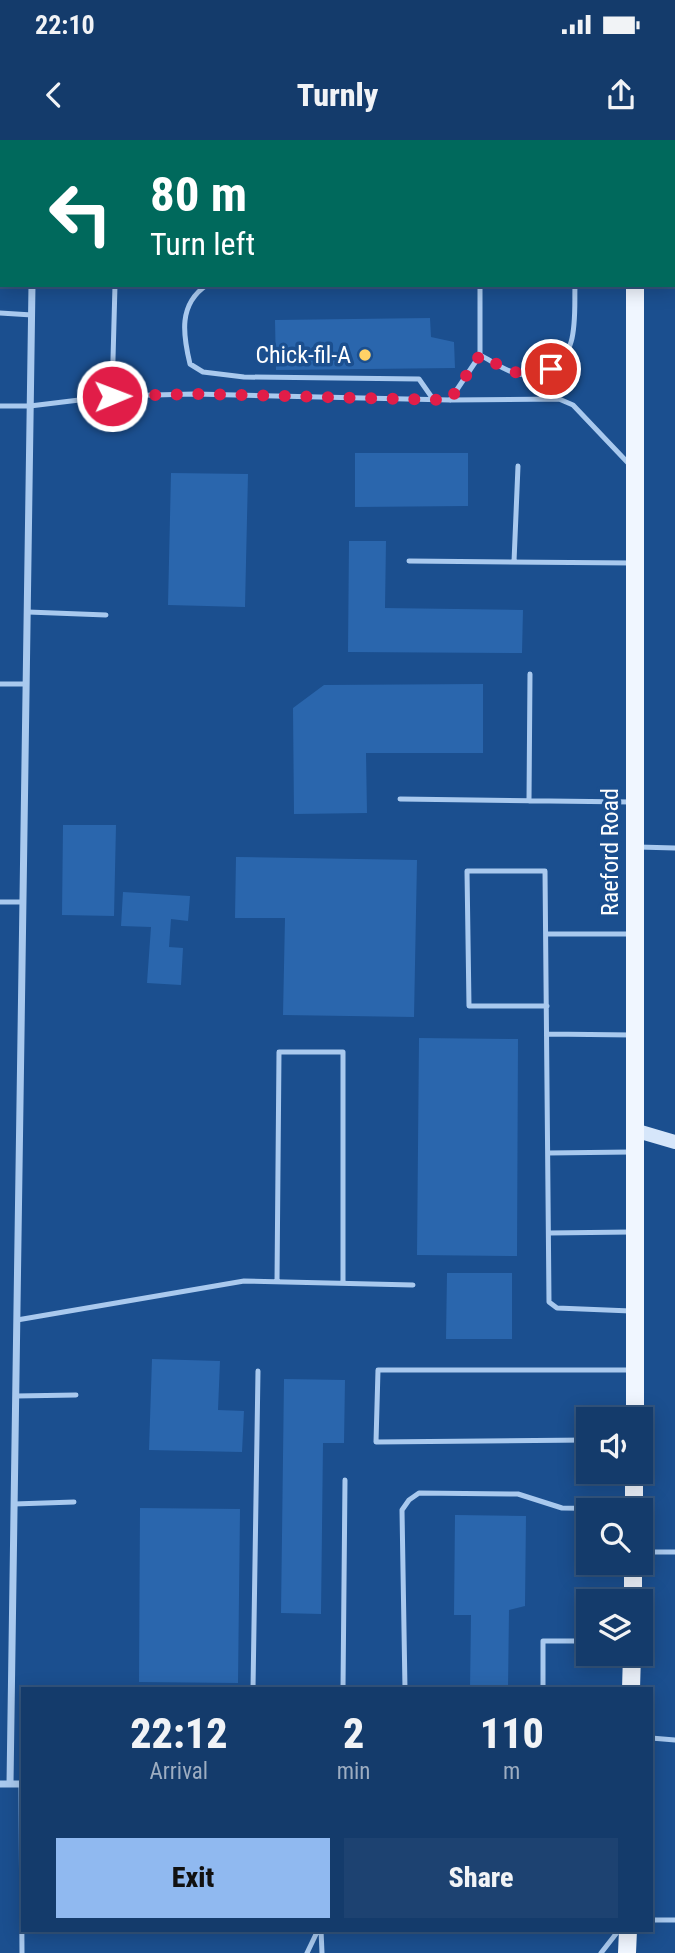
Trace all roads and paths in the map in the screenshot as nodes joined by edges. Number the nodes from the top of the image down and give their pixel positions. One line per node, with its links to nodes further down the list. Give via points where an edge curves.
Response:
1 (32, 287): 8 (street)
2 (115, 287): 10 (lane)
3 (204, 287): 11 (lane, via 187,311 183,334 190,364 203,372 244,377 419,379)
4 (480, 287): 9 (lane)
5 (575, 287): 9 (lane, via 570,349 551,369 518,374)
6 (635, 287): 16 (main road, Raeford Road)
7 (0, 313): 8 (lane)
8 (32, 315): 14 (street)
9 (480, 355): 12 (lane)
10 (112, 396): 11 (lane); 14 (lane)
11 (433, 399): 12 (lane)
12 (450, 400): 16 (lane, via 566,401)
13 (0, 405): 14 (lane)
14 (30, 406): 20 (street)
15 (518, 466): 18 (lane)
16 (635, 470): 19 (main road, Raeford Road)
17 (409, 561): 18 (lane)
18 (514, 562): 19 (lane)
19 (635, 563): 27 (main road, Raeford Road)
20 (28, 612): 21 (lane); 24 (street)
21 (106, 615)
22 (530, 674): 26 (lane)
23 (0, 684): 24 (lane)
24 (26, 684): 31 (street)
25 (400, 799): 26 (lane)
26 (529, 801): 27 (lane)
27 (634, 802): 28 (main road, Raeford Road)
28 (635, 847): 29 (lane); 33 (main road, Raeford Road)
29 (675, 848)
30 (0, 901): 31 (lane)
31 (23, 902): 47 (street)
32 (548, 934): 33 (lane); 34 (lane); 34 (lane, via 545,871 467,871 469,1006)
33 (635, 934): 36 (main road, Raeford Road)
34 (547, 1006): 35 (lane)
35 (547, 1034): 36 (lane); 40 (lane)
36 (635, 1035): 37 (main road, Raeford Road)
37 (634, 1130): 38 (street); 39 (main road, Raeford Road)
38 (675, 1142)
39 (634, 1152): 40 (lane); 41 (main road, Raeford Road)
40 (548, 1153): 42 (lane)
41 (634, 1232): 42 (lane); 46 (main road, Raeford Road)
42 (549, 1233): 46 (lane, via 549,1302 557,1308)
43 (277, 1282): 44 (lane); 44 (lane, via 279,1052 343,1052); 47 (lane, via 244,1281)
44 (343, 1283): 45 (lane)
45 (413, 1284)
46 (634, 1311): 48 (main road, Raeford Road)
47 (17, 1320): 51 (street)
48 (635, 1370): 52 (main road, Raeford Road); 53 (lane, via 378,1370 376,1442)
49 (258, 1371): 62 (lane)
50 (76, 1395): 51 (lane)
51 (16, 1396): 56 (street)
52 (635, 1407)
53 (576, 1440)
54 (345, 1480): 63 (lane)
55 (74, 1502): 56 (lane)
56 (14, 1504): 70 (street)
57 (576, 1508): 64 (lane, via 518,1494 419,1493 409,1500 402,1510)
58 (653, 1552): 59 (lane)
59 (675, 1552)
60 (576, 1641): 65 (lane, via 544,1642)
61 (632, 1666): 66 (main road)
62 (253, 1687)
63 (343, 1687)
64 (405, 1687)
65 (543, 1687)
66 (631, 1687)
67 (653, 1738): 68 (lane)
68 (675, 1740)
69 (0, 1784): 70 (street)
70 (10, 1784): 71 (street)
71 (21, 1784)
72 (653, 1920): 73 (lane)
73 (675, 1920)
74 (22, 1932): 79 (lane)
75 (318, 1932): 80 (lane)
76 (319, 1932): 81 (lane)
77 (618, 1932): 82 (lane)
78 (628, 1932): 83 (main road)
79 (22, 1953)
80 (307, 1953)
81 (322, 1953)
82 (601, 1953)
83 (627, 1953)

